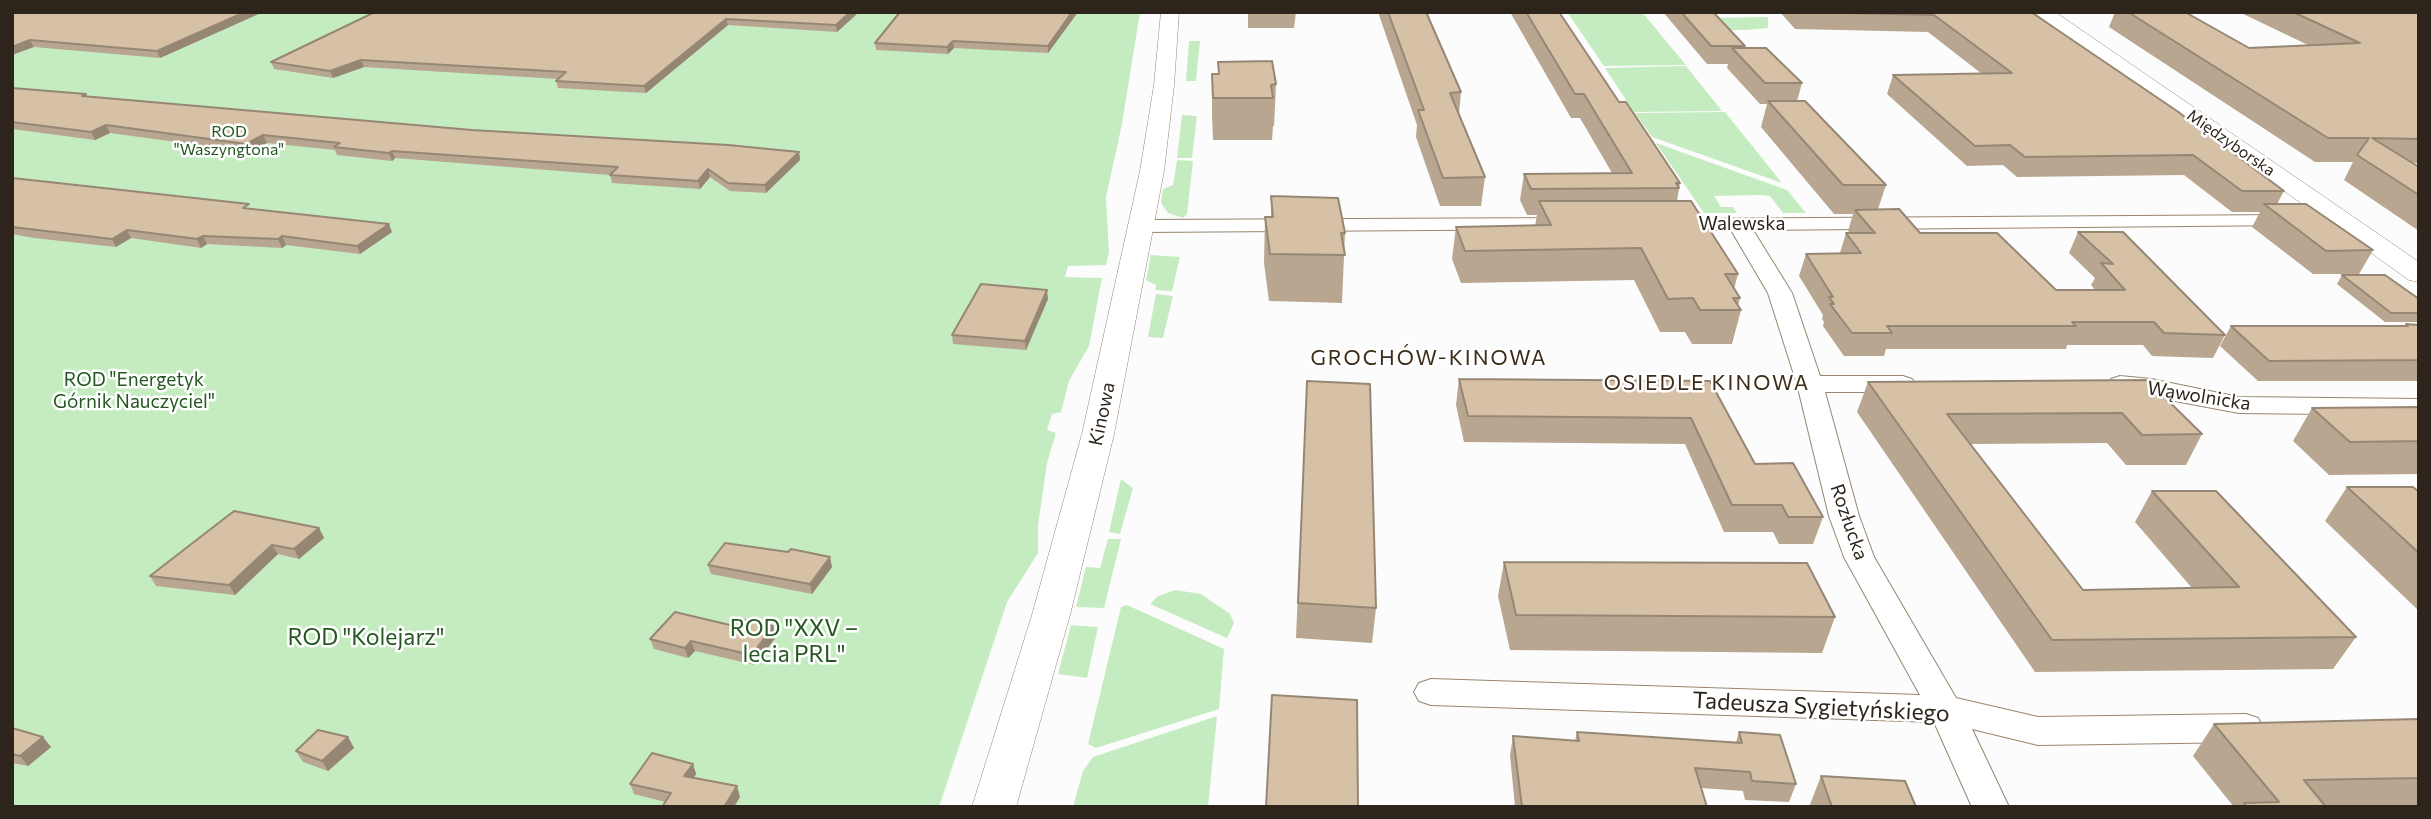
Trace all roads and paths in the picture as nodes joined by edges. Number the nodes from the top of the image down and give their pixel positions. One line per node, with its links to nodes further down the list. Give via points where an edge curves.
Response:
1 (1170, 12): 7 (street, Kinowa, via 1164,85)
2 (2042, 12): 3 (street, Międzyborska)
3 (2341, 220): 6 (street, Walewska); 8 (street, Międzyborska)
4 (1586, 224): 7 (street)
5 (1653, 224): 6 (street, Walewska)
6 (1738, 225): 9 (street, Rozłucka, via 1780,293)
7 (1142, 226): 16 (street, Kinowa, via 1083,496)
8 (2419, 274)
9 (1811, 384): 10 (street); 14 (street, Rozłucka, via 1859,557)
10 (1925, 384)
11 (2089, 384): 12 (street, Wąwolnicka, via 2151,387 2239,405)
12 (2419, 407)
13 (1431, 692): 14 (street, Tadeusza Sygietyńskiego)
14 (1945, 709): 15 (street, Tadeusza Sygietyńskiego, via 2038,731); 17 (street, Rozłucka)
15 (2274, 727)
16 (994, 807)
17 (1991, 807)

